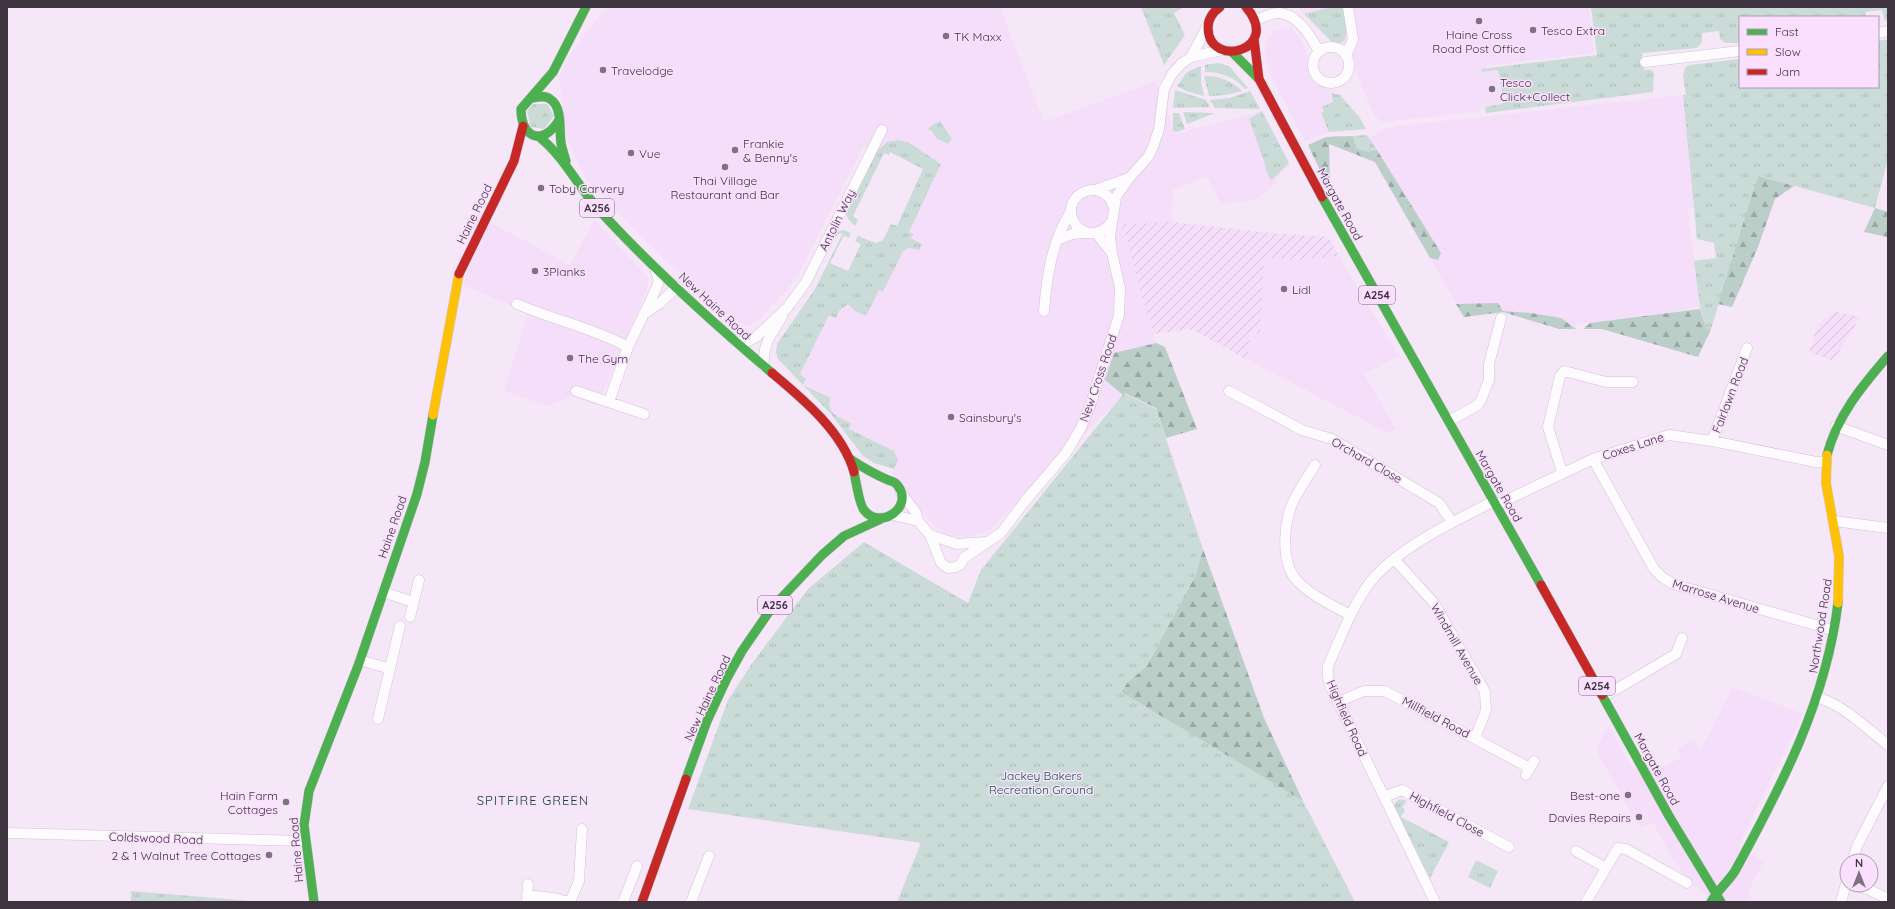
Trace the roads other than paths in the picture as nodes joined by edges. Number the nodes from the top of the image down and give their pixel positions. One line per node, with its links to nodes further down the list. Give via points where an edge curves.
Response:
1 (586, 7): 15 (main road, Haine Road)
2 (1220, 7): 5 (main road)
3 (1246, 7): 6 (main road)
4 (1348, 7): 12 (street, via 1353,39)
5 (1211, 11): 7 (main road)
6 (1256, 20): 8 (main road, Margate Road / A254); 11 (street, via 1275,13 1294,18)
7 (1208, 25): 9 (main road, Margate Road / A254, via 1212,41); 13 (street, New Cross Road)
8 (1254, 39): 9 (main road, via 1248,47); 16 (main road, Margate Road / A254)
9 (1227, 51): 13 (street, New Cross Road); 16 (main road, Margate Road / A254)
10 (1739, 51): 14 (street)
11 (1319, 52): 12 (street, via 1334,48); 12 (street, via 1314,61 1315,73 1329,83 1341,80 1347,74 1349,64)
12 (1346, 56)
13 (1191, 57): 25 (street, New Cross Road, via 1181,64 1168,80 1153,147 1148,157)
14 (1645, 62)
15 (553, 72): 17 (main road, Haine Road); 18 (main road, Haine Road)
16 (1259, 79): 50 (main road, Margate Road / A254, via 1334,220)
17 (532, 98): 18 (main road, via 543,96); 20 (main road, Haine Road, via 521,109)
18 (554, 102): 19 (main road, Haine Road)
19 (559, 120): 22 (main road, Haine Road, via 552,131); 24 (main road, New Haine Road / A256)
20 (523, 126): 22 (main road, via 527,131); 23 (main road, Haine Road)
21 (882, 130): 36 (street, Antolin Way, via 806,282)
22 (537, 135): 23 (main road, Haine Road); 24 (main road, New Haine Road / A256, via 551,146)
23 (514, 161): 77 (main road, Haine Road, via 457,278 425,462 417,494)
24 (567, 166): 33 (main road, New Haine Road / A256, via 598,209)
25 (1130, 177): 26 (street, New Cross Road); 27 (street, New Cross Road, via 1116,198)
26 (1095, 190): 27 (street, via 1107,196); 28 (street, New Cross Road, via 1080,194 1072,204)
27 (1114, 207): 29 (street, New Cross Road)
28 (1071, 211): 30 (street, New Cross Road, via 1076,225); 31 (street, via 1060,228)
29 (1112, 220): 30 (street, via 1102,231); 32 (street, New Cross Road)
30 (1092, 233): 31 (street, via 1072,234); 32 (street, New Cross Road)
31 (1058, 240): 37 (street, via 1052,252)
32 (1112, 253): 71 (street, New Cross Road, via 1120,288 1119,315 1081,428 1066,453 1001,533)
33 (655, 267): 34 (main road, New Haine Road / A256); 38 (street, via 658,285)
34 (677, 287): 38 (street); 40 (main road, New Haine Road / A256)
35 (517, 304): 41 (street, via 555,320 593,331)
36 (787, 308): 40 (street, Antolin Way, via 750,341); 44 (street, Antolin Way, via 768,340)
37 (1044, 311)
38 (643, 315): 41 (street)
39 (1501, 318): 50 (street, via 1494,330 1489,380 1481,400 1478,405)
40 (735, 341): 44 (main road, New Haine Road / A256)
41 (628, 347): 48 (street)
42 (1748, 348): 52 (street, Fairlawn Road)
43 (1888, 356): 51 (main road, Northwood Road, via 1847,405)
44 (763, 366): 54 (main road, New Haine Road / A256, via 788,386 827,425)
45 (1633, 382): 58 (street, via 1606,382 1564,370 1560,376 1548,427)
46 (576, 391): 48 (street)
47 (1229, 391): 67 (street, Orchard Close, via 1302,430 1332,439 1439,502)
48 (609, 402): 49 (street)
49 (644, 414)
50 (1449, 421): 62 (main road, Margate Road / A254)
51 (1836, 426): 53 (street); 56 (main road, Northwood Road)
52 (1712, 441): 55 (street, Coxes Lane, via 1669,435); 56 (street, Coxes Lane)
53 (1888, 445)
54 (850, 459): 59 (main road, New Haine Road / A256, via 873,474); 61 (main road, New Haine Road / A256)
55 (1593, 459): 58 (street, Coxes Lane); 82 (street, Marrose Avenue, via 1654,569 1662,578 1673,584)
56 (1826, 462): 66 (main road, Northwood Road, via 1826,479)
57 (1316, 465): 79 (street, via 1293,503 1286,524 1285,553 1294,576 1312,594)
58 (1562, 472): 62 (street, Coxes Lane)
59 (888, 478): 60 (main road, New Haine Road / A256, via 898,486); 61 (main road, New Haine Road / A256, via 875,478 867,484)
60 (901, 493): 63 (main road, via 901,505); 65 (street, New Cross Road, via 915,511)
61 (861, 501): 64 (main road, via 869,514); 70 (main road, New Haine Road / A256)
62 (1495, 503): 67 (street, Highfield Road); 86 (main road, Margate Road / A254)
63 (893, 515): 64 (main road, New Haine Road / A256); 65 (street)
64 (881, 519): 70 (main road, New Haine Road / A256)
65 (918, 521): 69 (street, New Cross Road)
66 (1834, 521): 68 (street); 82 (main road, Northwood Road, via 1840,572)
67 (1452, 522): 75 (street, Highfield Road)
68 (1888, 528)
69 (930, 535): 72 (street, New Cross Road); 73 (street, New Cross Road)
70 (844, 536): 113 (main road, New Haine Road / A256, via 803,573 771,609 727,678 697,746)
71 (986, 542): 72 (street, New Cross Road); 74 (street, New Cross Road)
72 (955, 543): 73 (street, via 941,547); 74 (street, via 963,550)
73 (938, 555): 74 (street, New Cross Road, via 941,563 948,568 960,565)
74 (964, 558)
75 (1395, 560): 79 (street, Highfield Road, via 1372,581); 90 (street, Windmill Avenue, via 1434,603 1485,692 1486,710)
76 (420, 580): 78 (street)
77 (383, 592): 78 (street); 84 (main road, Haine Road)
78 (413, 602): 80 (street)
79 (1350, 615): 88 (street, Highfield Road, via 1327,673)
80 (410, 617)
81 (400, 626): 85 (street)
82 (1833, 630): 87 (main road, Northwood Road)
83 (1682, 638): 86 (street, via 1676,654)
84 (360, 660): 85 (street); 97 (main road, Haine Road, via 309,791 304,825)
85 (390, 669): 89 (street)
86 (1603, 697): 107 (main road, Margate Road / A254)
87 (1819, 698): 91 (street, via 1829,701); 107 (main road, Northwood Road, via 1734,872)
88 (1338, 702): 90 (street, Millfield Road, via 1364,691 1385,691); 94 (street, Highfield Road)
89 (378, 719)
90 (1475, 738): 92 (street, Millfield Road)
91 (1888, 745)
92 (1530, 768)
93 (1888, 786): 100 (street)
94 (1384, 798): 98 (street, Highfield Close, via 1402,790); 115 (street, Highfield Road)
95 (582, 829): 111 (street, via 579,881)
96 (7, 833): 97 (street, Coldswood Road)
97 (305, 841): 110 (main road, Haine Road)
98 (1510, 846)
99 (1576, 851): 103 (street)
100 (1855, 853)
101 (709, 856): 114 (street)
102 (637, 866): 112 (street)
103 (1606, 868): 104 (street, via 1618,848 1626,849); 116 (street)
104 (1687, 883)
105 (528, 884): 108 (street)
106 (1876, 893): 109 (street)
107 (1713, 898): 117 (main road, Margate Road / A254)
108 (527, 899): 111 (street, via 554,898)
109 (1888, 899)
110 (314, 902)
111 (569, 902)
112 (623, 902)
113 (642, 902)
114 (691, 902)
115 (1435, 902)
116 (1586, 902)
117 (1721, 902)

